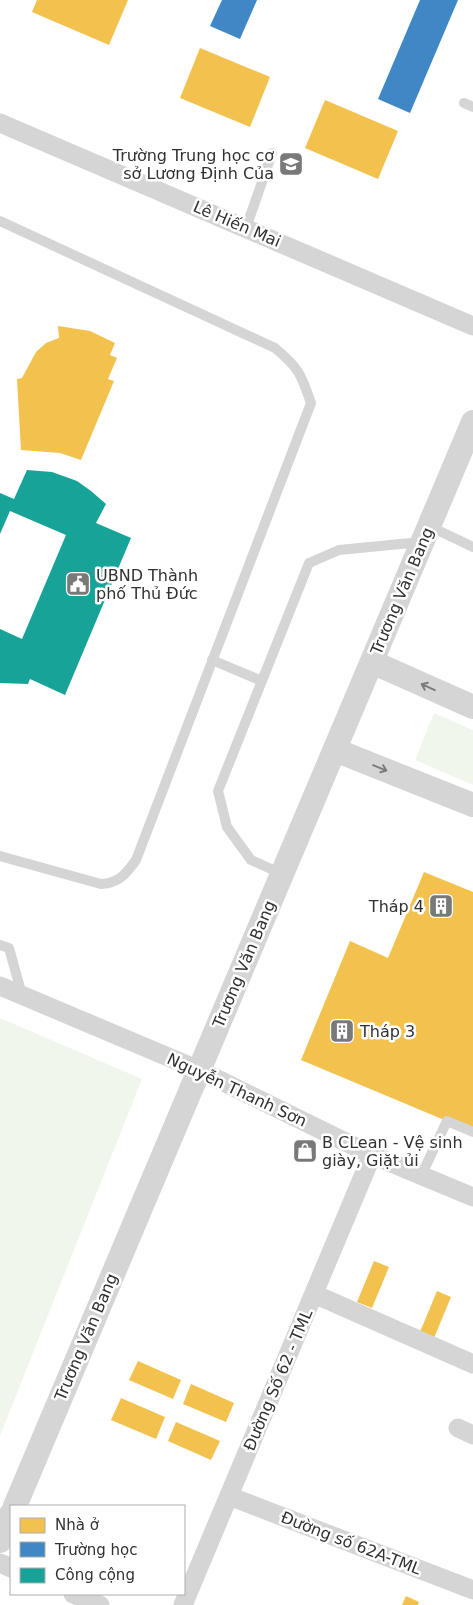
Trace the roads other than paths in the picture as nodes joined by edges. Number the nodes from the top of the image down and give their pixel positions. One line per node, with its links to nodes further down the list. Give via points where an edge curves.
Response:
1 (0, 124): 4 (street, Lê Hiến Mai)
2 (272, 153): 4 (lane)
3 (0, 221): 9 (lane, via 275,348 296,365 303,377 311,402)
4 (246, 228): 5 (street, Lê Hiến Mai)
5 (473, 326)
6 (473, 422): 7 (street, Trương Văn Bang)
7 (426, 534): 8 (lane); 10 (street, Trương Văn Bang); 11 (lane, via 339,550 309,563)
8 (473, 547)
9 (212, 660): 11 (lane); 15 (lane, via 136,860 123,878 100,884)
10 (372, 662): 12 (street, one-way to 10); 13 (street, Trương Văn Bang)
11 (262, 681): 16 (lane, via 218,791 227,827 251,860)
12 (473, 707)
13 (334, 750): 14 (street, one-way to 14); 16 (street, Trương Văn Bang)
14 (473, 805)
15 (0, 856)
16 (282, 874): 20 (street, Trương Văn Bang)
17 (0, 944): 19 (lane, via 9,948)
18 (0, 986): 19 (street, Nguyễn Thanh Sơn)
19 (22, 995): 20 (street, Nguyễn Thanh Sơn)
20 (199, 1070): 22 (street, Nguyễn Thanh Sơn); 28 (street, Trương Văn Bang)
21 (473, 1132): 23 (lane, via 447,1121)
22 (372, 1154): 23 (street, Nguyễn Thanh Sơn); 25 (street, Đường Số 62 - TML)
23 (422, 1176): 24 (street, Nguyễn Thanh Sơn)
24 (473, 1197)
25 (314, 1294): 26 (street); 27 (street, Đường Số 62 - TML)
26 (473, 1364)
27 (229, 1496): 31 (street, Đường số 62A-TML); 34 (street, Đường Số 62 - TML)
28 (15, 1505)
29 (10, 1516): 30 (street)
30 (0, 1541)
31 (473, 1590)
32 (75, 1595): 33 (street)
33 (100, 1605)
34 (183, 1605)

